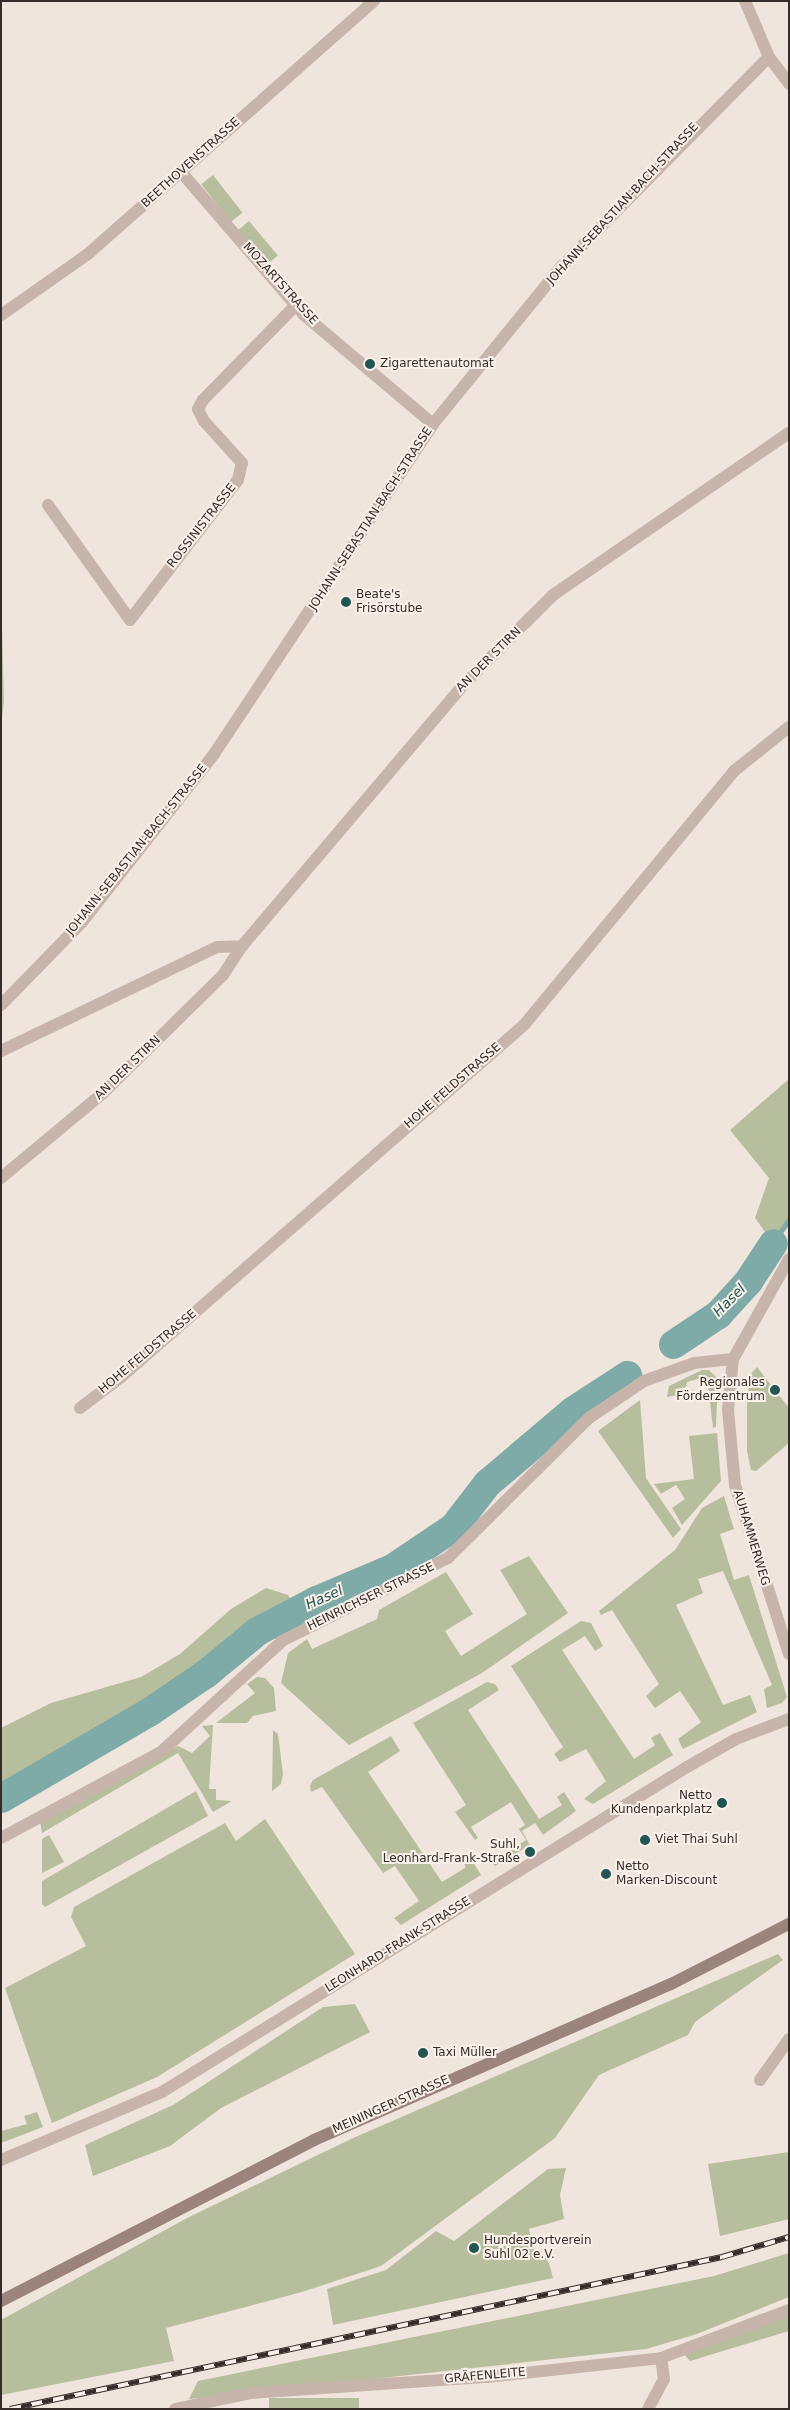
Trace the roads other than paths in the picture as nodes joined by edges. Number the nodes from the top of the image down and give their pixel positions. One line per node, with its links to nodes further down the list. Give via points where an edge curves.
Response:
1 (374, 1): 5 (street, BEETHOVENSTRASSE)
2 (745, 1): 3 (street)
3 (768, 57): 4 (street); 8 (street, JOHANN-SEBASTIAN-BACH-STRASSE, via 562,266)
4 (789, 84)
5 (182, 173): 6 (street, MOZARTSTRASSE); 7 (street, BEETHOVENSTRASSE, via 88,254)
6 (296, 305): 8 (street, MOZARTSTRASSE); 10 (street, ROSSINISTRASSE, via 203,400 198,410 204,421 242,463 238,480 130,620)
7 (1, 315)
8 (433, 424): 13 (street, JOHANN-SEBASTIAN-BACH-STRASSE, via 214,754 82,922)
9 (789, 433): 12 (street, AN DER STIRN, via 553,595 463,684)
10 (48, 505)
11 (789, 727): 18 (street, HOHE FELDSTRASSE, via 734,771 524,1025 122,1378)
12 (242, 946): 14 (street, via 217,947); 15 (street, AN DER STIRN, via 223,975 103,1093)
13 (1, 1005)
14 (1, 1051)
15 (1, 1178)
16 (789, 1259): 17 (street)
17 (733, 1359): 19 (street, AUHAMMERWEG, via 728,1410 735,1485); 21 (street, HEINRICHSER STRASSE, via 694,1363 644,1381 589,1418 448,1558 282,1641 160,1752)
18 (80, 1408)
19 (789, 1654)
20 (789, 1719): 25 (street, LEONHARD-FRANK-STRASSE, via 736,1739 686,1767 162,2092)
21 (1, 1838)
22 (789, 1924): 26 (main road, MEININGER STRASSE, via 687,1977 314,2140)
23 (789, 2039): 24 (street)
24 (760, 2080)
25 (1, 2160)
26 (1, 2301)
27 (789, 2310): 28 (street, GRÄFENLEITE)
28 (661, 2358): 29 (street, GRÄFENLEITE, via 487,2377 251,2393); 30 (street, via 664,2379)
29 (175, 2409)
30 (648, 2409)

